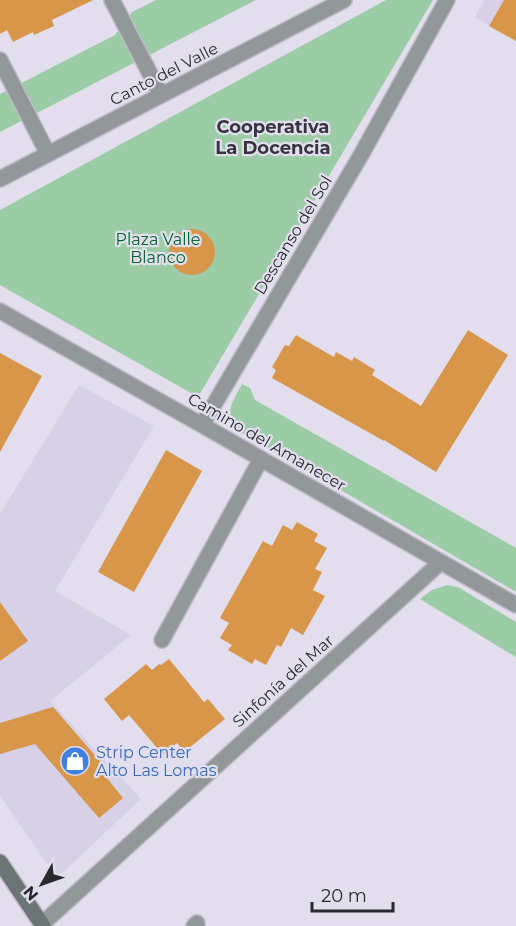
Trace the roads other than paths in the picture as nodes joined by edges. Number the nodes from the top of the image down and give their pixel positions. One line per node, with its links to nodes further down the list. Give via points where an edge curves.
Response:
1 (112, 0): 5 (street)
2 (344, 0): 5 (street, Canto del Valle)
3 (447, 0): 9 (street, Descanso del Sol)
4 (0, 60): 6 (street)
5 (161, 95): 6 (street, Canto del Valle)
6 (48, 154): 7 (street, Canto del Valle)
7 (0, 179)
8 (0, 311): 9 (street, Camino del Amanecer)
9 (202, 425): 10 (street, Camino del Amanecer)
10 (261, 459): 11 (street, Camino del Amanecer); 13 (street)
11 (441, 562): 12 (street, Camino del Amanecer); 15 (street, Sinfonía del Mar)
12 (516, 605)
13 (162, 640)
14 (0, 862): 15 (main road)
15 (42, 925)

